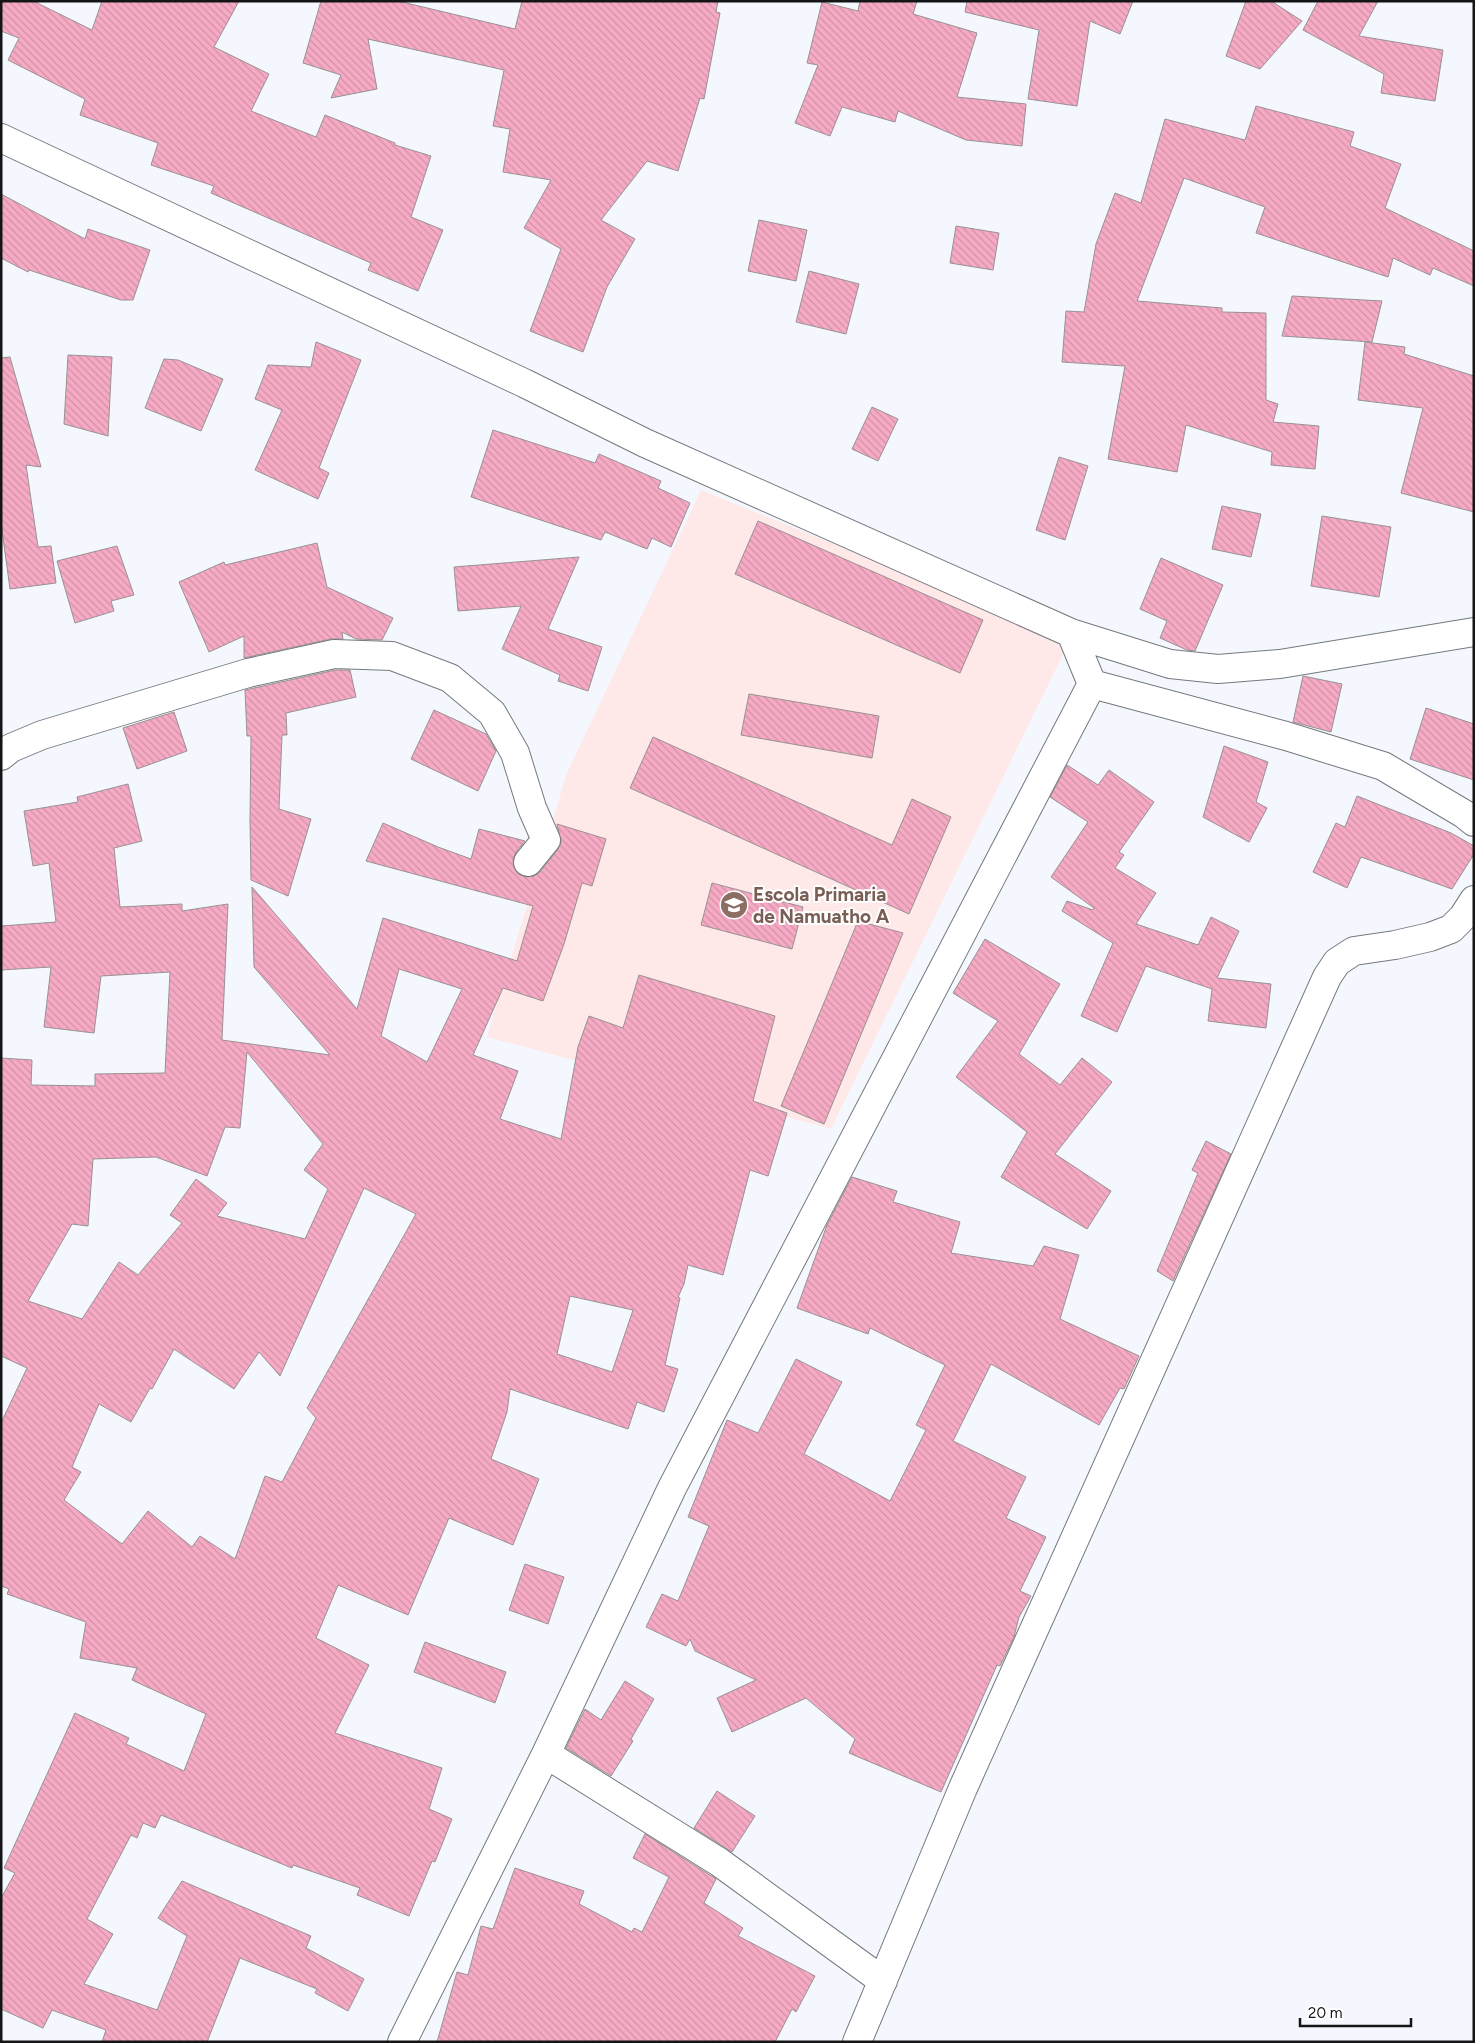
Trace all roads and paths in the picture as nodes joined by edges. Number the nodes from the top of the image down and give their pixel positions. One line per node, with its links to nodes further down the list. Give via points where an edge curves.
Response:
1 (1, 138): 3 (street, via 524,383 646,444)
2 (1474, 632): 3 (street, via 1280,664 1218,669 1170,664)
3 (1071, 633): 4 (street)
4 (1092, 684): 6 (street, via 1286,736 1383,766); 9 (street, via 672,1488)
5 (1, 756): 7 (street, via 11,748 42,735 248,673 334,654 392,656 450,678 492,712 515,753 546,840)
6 (1474, 822)
7 (528, 862)
8 (1474, 900): 10 (street, via 1451,929 1395,945 1354,951 1337,962 1327,977 963,1788)
9 (546, 1754): 10 (street, via 719,1862); 11 (street)
10 (883, 1981): 12 (street)
11 (402, 2042)
12 (857, 2042)

